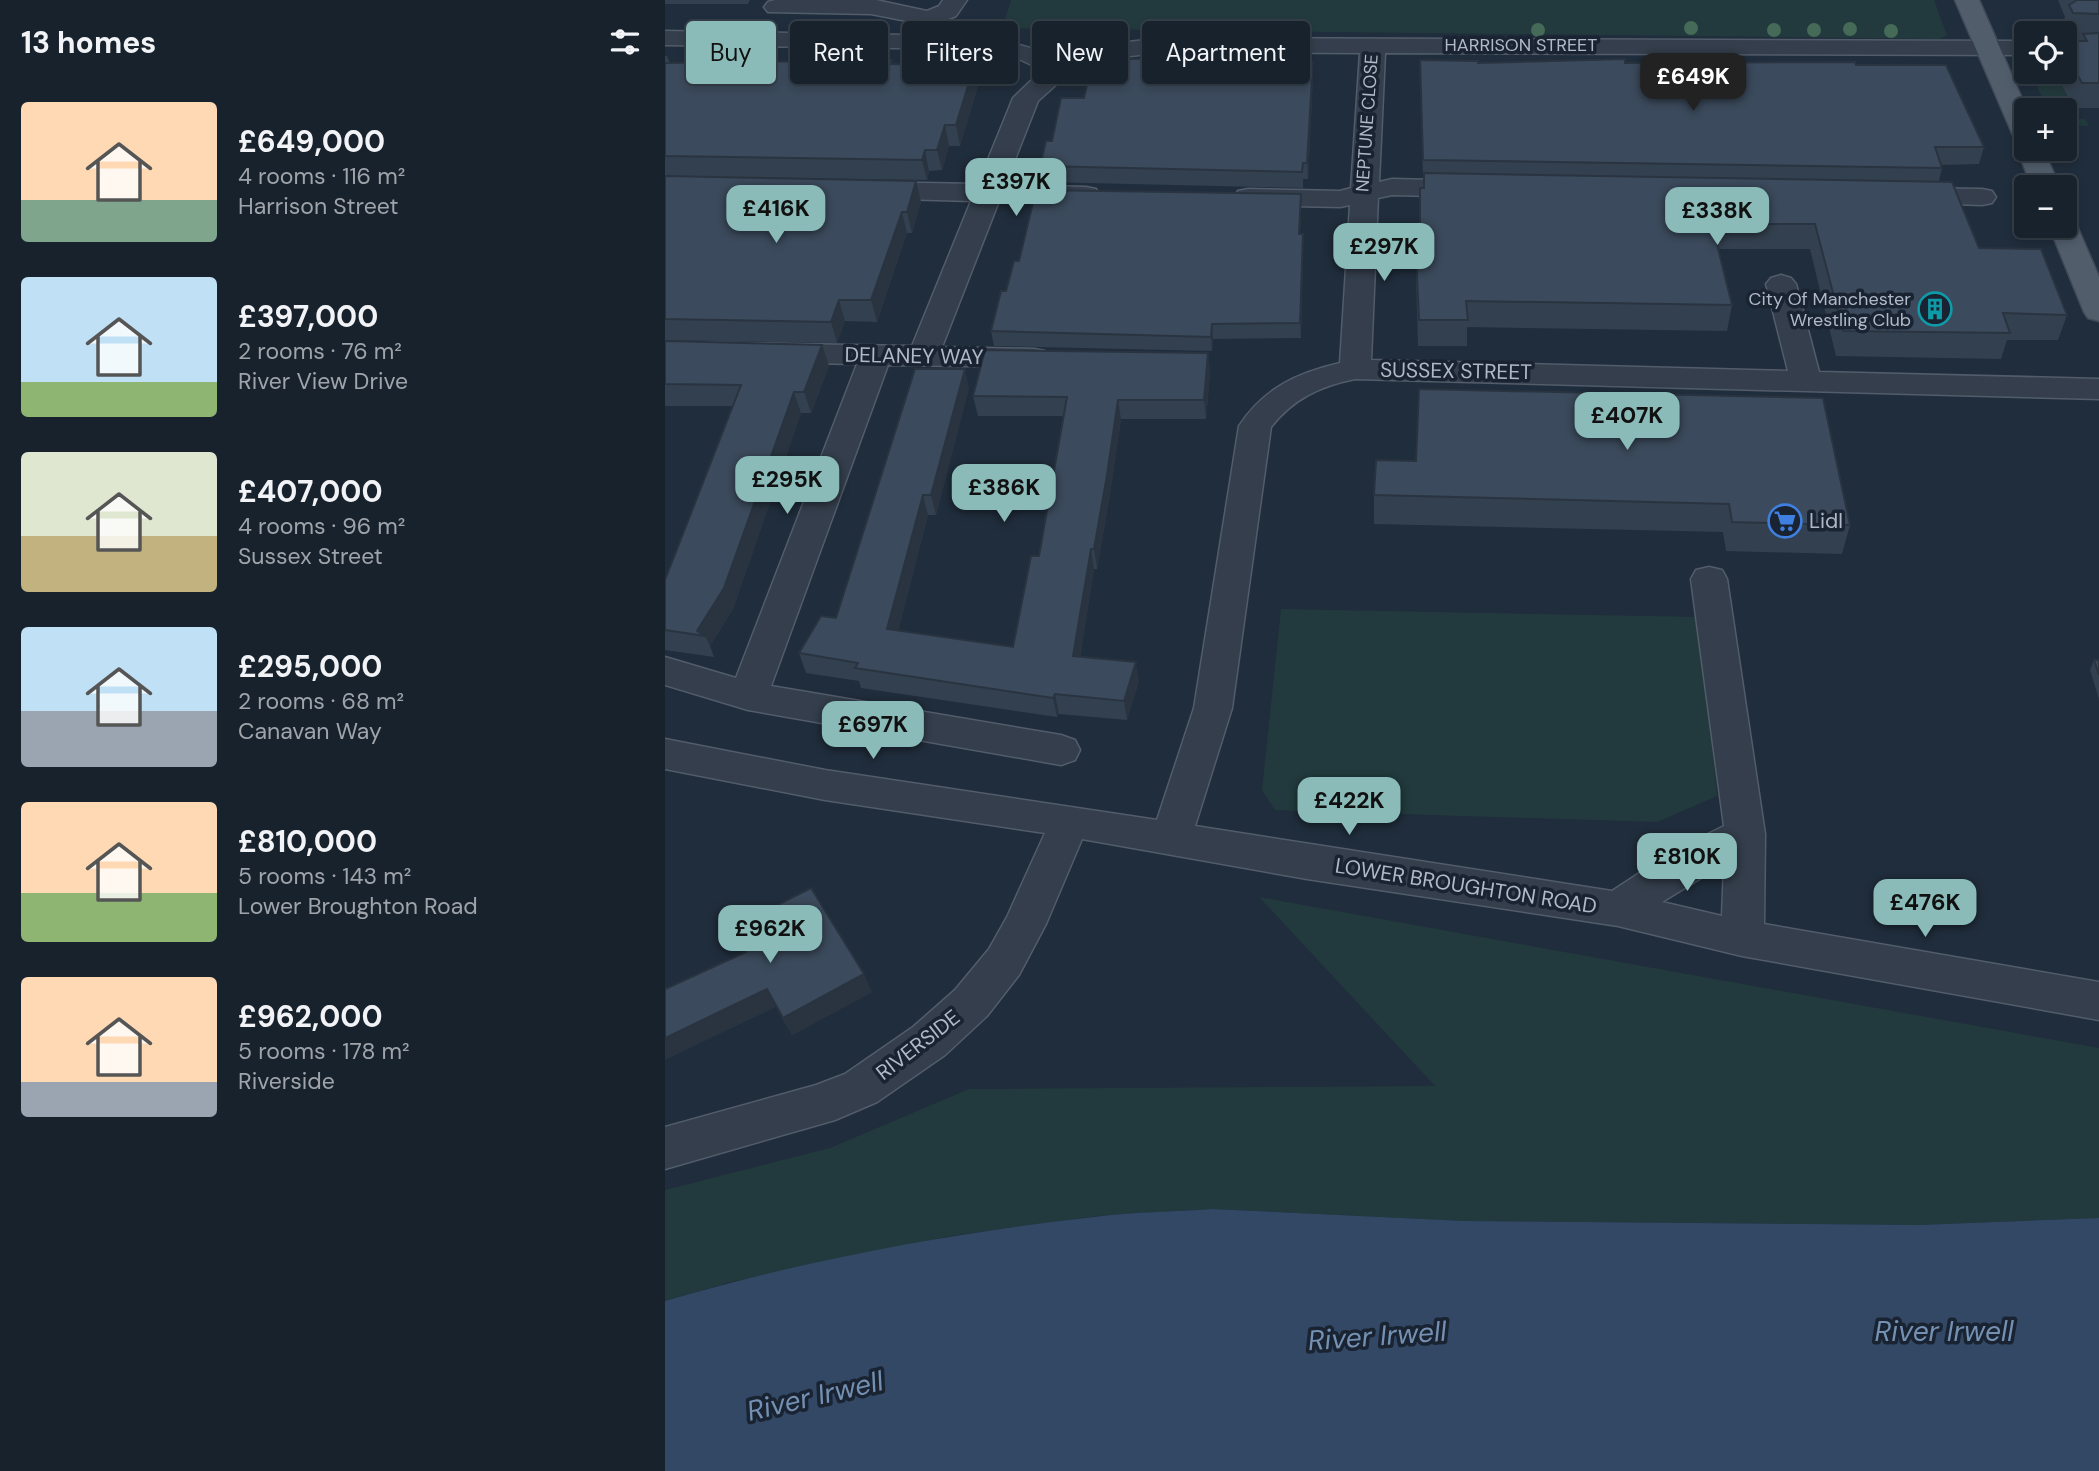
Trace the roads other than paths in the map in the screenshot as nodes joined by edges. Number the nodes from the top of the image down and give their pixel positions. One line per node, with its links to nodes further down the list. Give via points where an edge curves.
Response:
1 (955, 0): 4 (street, via 951,10)
2 (1967, 0): 9 (main road)
3 (776, 7): 4 (street, via 884,8)
4 (926, 18): 5 (street)
5 (925, 21)
6 (665, 38): 7 (street)
7 (902, 42)
8 (1373, 44): 9 (street, HARRISON STREET); 11 (street, HARRISON STREET); 18 (street, NEPTUNE CLOSE)
9 (1987, 48): 10 (street, HARRISON STREET); 13 (main road)
10 (2014, 48)
11 (1128, 49)
12 (1041, 84): 16 (street, HARRISON STREET, via 1025,97)
13 (2014, 111)
14 (1502, 189): 18 (street, via 1392,187)
15 (841, 190): 16 (street)
16 (990, 193): 17 (street); 27 (street, HARRISON STREET)
17 (1111, 195)
18 (1363, 195): 20 (street, via 1341,199); 29 (street, NEPTUNE CLOSE)
19 (1873, 195): 21 (street)
20 (1219, 197)
21 (1982, 197)
22 (2068, 238): 24 (main road)
23 (1781, 284): 30 (street)
24 (2099, 312)
25 (665, 351): 26 (street, DELANEY WAY)
26 (876, 355): 27 (street, DELANEY WAY); 34 (street)
27 (923, 356): 28 (street, DELANEY WAY)
28 (1058, 359)
29 (1355, 369): 30 (street, SUSSEX STREET); 39 (street, SUSSEX STREET, via 1319,377 1282,394 1255,426 1213,708)
30 (1806, 381): 31 (street, SUSSEX STREET)
31 (2099, 390)
32 (1709, 579): 38 (street)
33 (665, 671): 34 (street)
34 (748, 696): 35 (street)
35 (1061, 750)
36 (665, 754): 37 (street, LOWER BROUGHTON ROAD, via 825,785)
37 (1070, 821): 39 (street, LOWER BROUGHTON ROAD); 43 (street, RIVERSIDE, via 1004,962 971,1003 929,1041 861,1088 819,1105)
38 (1745, 834): 40 (street, via 1685,865); 41 (street)
39 (1171, 838): 40 (street, LOWER BROUGHTON ROAD)
40 (1618, 909): 41 (street, LOWER BROUGHTON ROAD)
41 (1742, 938): 42 (street, LOWER BROUGHTON ROAD)
42 (2099, 1000)
43 (665, 1148)

